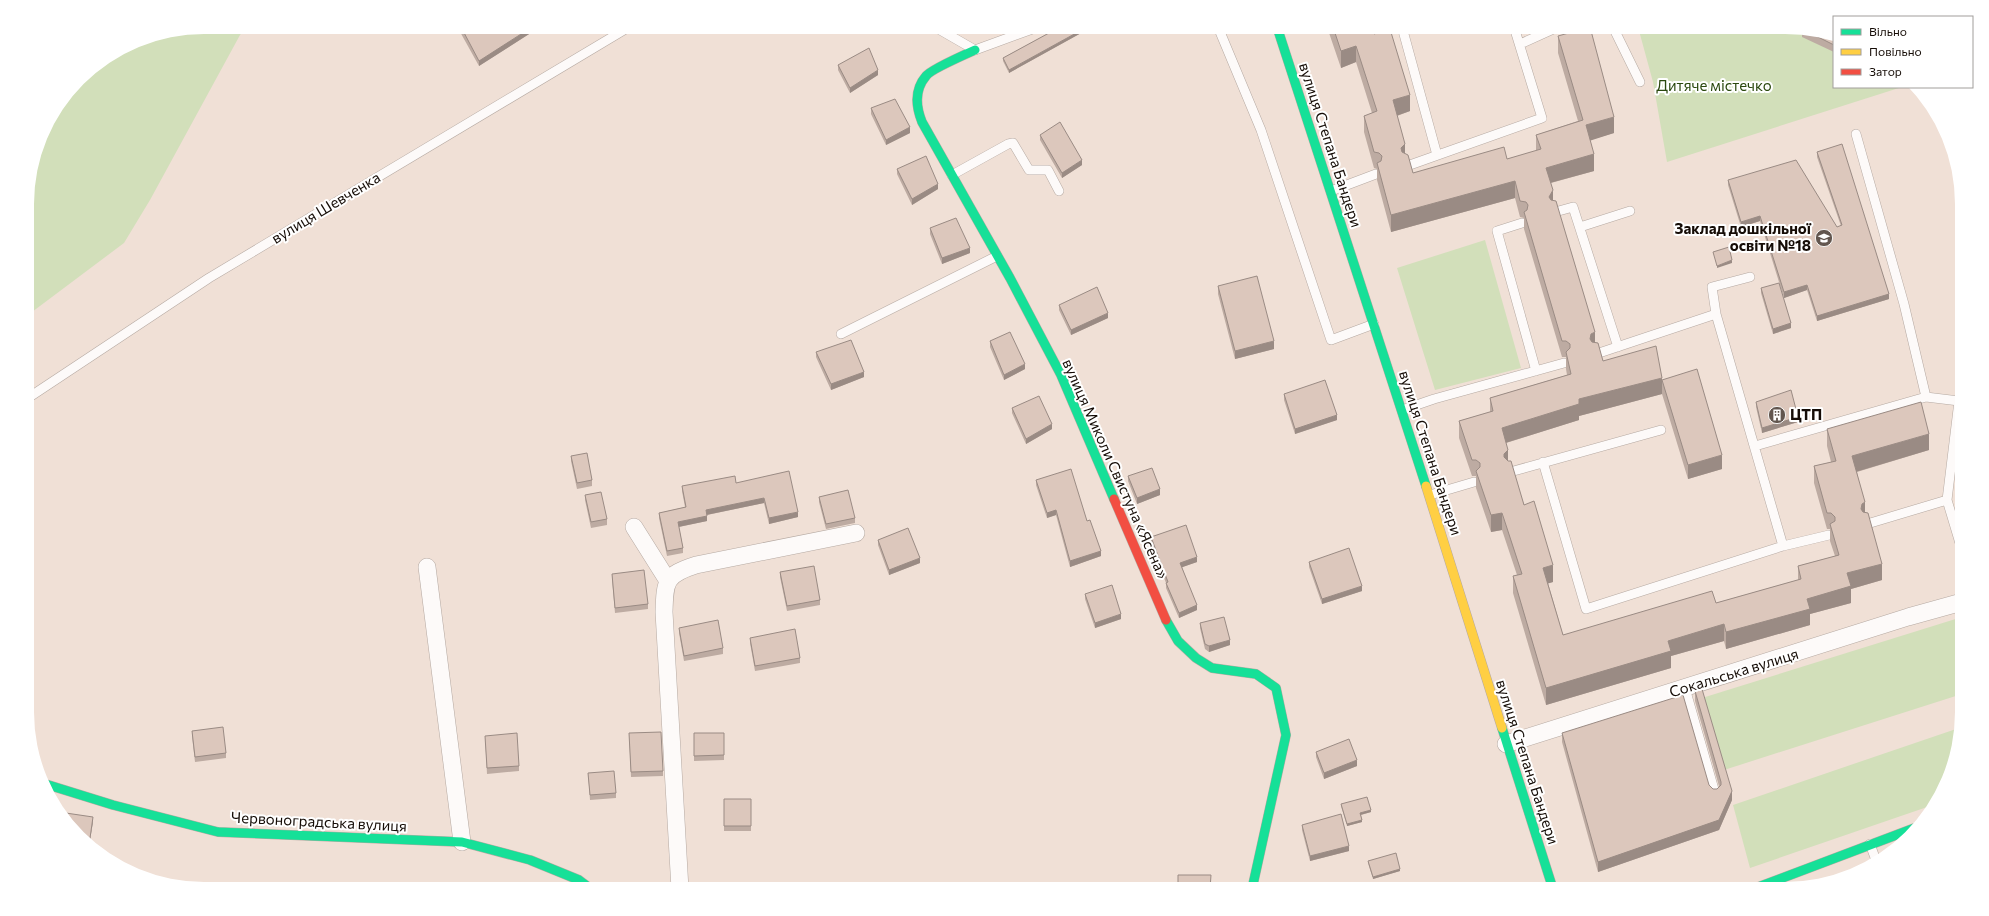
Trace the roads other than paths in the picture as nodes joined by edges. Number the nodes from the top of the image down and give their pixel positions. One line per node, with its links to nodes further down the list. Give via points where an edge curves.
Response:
1 (617, 34): 33 (lane, вулиця Шевченка, via 209,278)
2 (947, 34): 11 (lane)
3 (1019, 34): 11 (lane)
4 (1221, 34): 27 (lane, via 1261,130 1331,340)
5 (1279, 34): 19 (street, вулиця Степана Бандери)
6 (1404, 34): 14 (lane)
7 (1516, 34): 10 (lane)
8 (1542, 34): 10 (lane)
9 (1616, 34): 12 (lane)
10 (1520, 44): 14 (lane, via 1542,118)
11 (975, 50): 17 (street, вулиця Миколи Свистуна «Ясена», via 926,75 918,91 916,106 922,122)
12 (1640, 82)
13 (1856, 134): 34 (lane, via 1904,304)
14 (1437, 155): 15 (lane)
15 (1407, 166)
16 (1376, 174): 19 (lane)
17 (952, 175): 18 (lane, via 1013,143 1029,170 1048,170); 24 (street, вулиця Миколи Свистуна «Ясена»)
18 (1059, 191)
19 (1329, 191): 27 (street, вулиця Степана Бандери)
20 (1630, 211): 23 (lane)
21 (1554, 212): 23 (lane, via 1573,207)
22 (1522, 223): 32 (lane, via 1497,231)
23 (1580, 227): 29 (lane)
24 (997, 256): 28 (lane); 64 (street, вулиця Миколи Свистуна «Ясена», via 1061,375 1165,619 1178,641 1196,658 1212,668 1256,674 1276,688 1286,735)
25 (1750, 277): 26 (lane, via 1712,287)
26 (1716, 314): 29 (lane); 39 (lane)
27 (1374, 324): 36 (street, вулиця Степана Бандери)
28 (841, 334)
29 (1618, 347): 30 (lane)
30 (1596, 354)
31 (1564, 364): 32 (lane)
32 (1536, 371): 36 (lane)
33 (34, 394)
34 (1926, 397): 35 (lane); 39 (lane)
35 (1955, 400)
36 (1402, 410): 43 (street, вулиця Степана Бандери)
37 (1660, 430): 40 (lane)
38 (1955, 438): 44 (lane)
39 (1755, 446): 50 (lane)
40 (1543, 462): 41 (lane); 50 (lane, via 1586,609)
41 (1510, 472)
42 (1474, 482): 43 (lane)
43 (1430, 494): 55 (street, вулиця Степана Бандери)
44 (1947, 500): 45 (lane); 47 (lane)
45 (1867, 524)
46 (634, 527): 52 (street)
47 (1955, 527)
48 (856, 533): 52 (street, via 696,565 676,572)
49 (1829, 534): 50 (lane)
50 (1783, 546)
51 (427, 567): 59 (street)
52 (668, 581): 63 (street, via 664,595 664,612)
53 (1955, 604): 54 (street, Сокальська вулиця)
54 (1685, 688): 55 (street, Сокальська вулиця); 57 (lane)
55 (1506, 744): 65 (street, вулиця Степана Бандери)
56 (50, 786): 59 (street, Червоноградська вулиця, via 218,832)
57 (1715, 794)
58 (1906, 831): 60 (street)
59 (462, 842): 62 (street, Червоноградська вулиця, via 530,860)
60 (1870, 844): 61 (lane); 66 (street)
61 (1874, 857)
62 (583, 882)
63 (680, 882)
64 (1254, 882)
65 (1551, 882)
66 (1776, 882)

